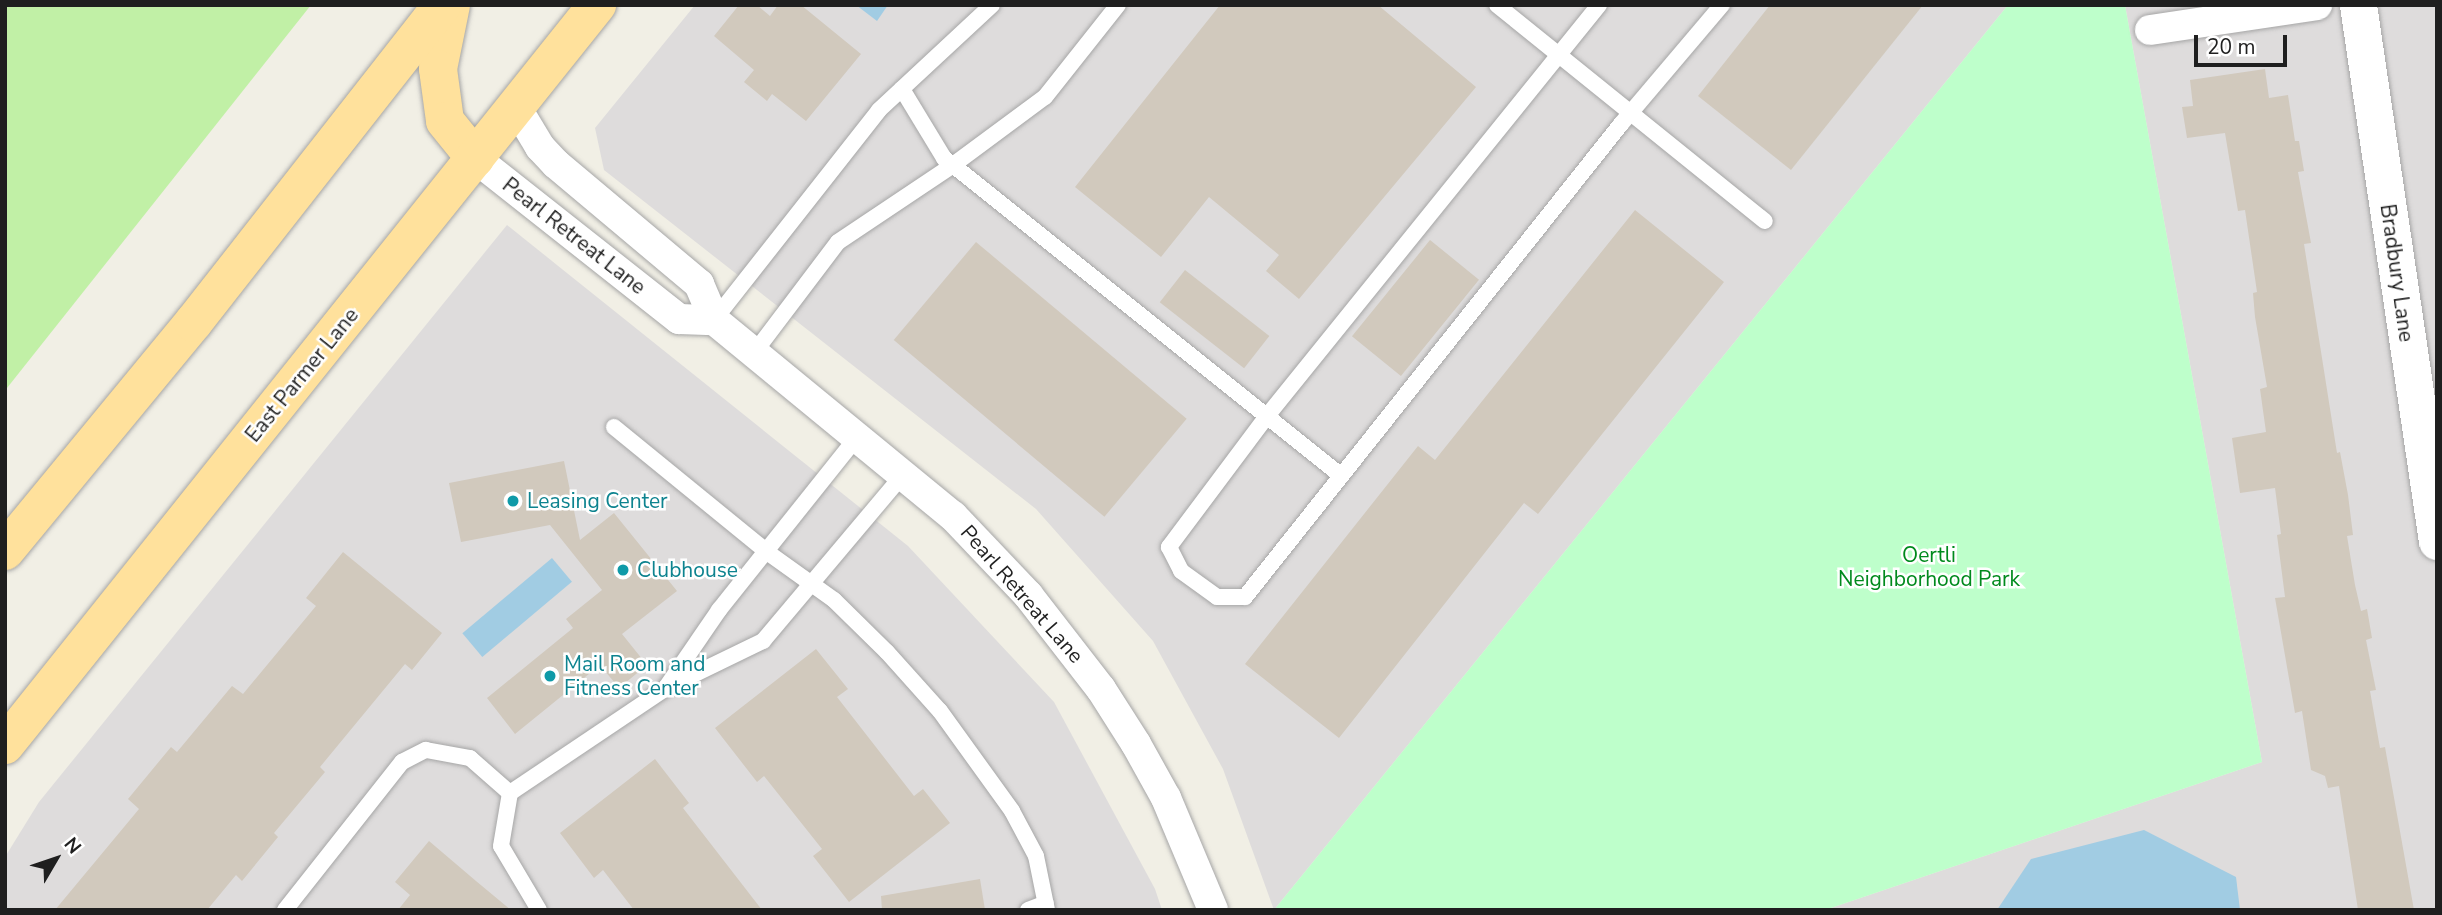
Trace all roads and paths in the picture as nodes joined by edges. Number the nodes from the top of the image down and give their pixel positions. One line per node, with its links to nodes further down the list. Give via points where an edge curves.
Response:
1 (442, 5): 27 (main road, via 193,323)
2 (451, 5): 16 (main road, via 438,69 445,121)
3 (597, 5): 14 (main road, East Parmer Lane)
4 (992, 5): 13 (lane)
5 (1118, 5): 17 (lane, via 1045,97)
6 (1497, 5): 12 (lane)
7 (1599, 5): 12 (lane)
8 (1722, 5): 15 (lane)
9 (2317, 5): 11 (street)
10 (2358, 5): 26 (street, Bradbury Lane)
11 (2150, 30)
12 (1558, 54): 15 (lane); 21 (lane)
13 (902, 89): 17 (lane, via 944,158); 19 (lane, via 830,169)
14 (516, 107): 16 (main road, East Parmer Lane); 19 (street, Pearl Retreat Lane, via 540,148 556,164 699,284)
15 (1630, 114): 18 (lane); 24 (lane)
16 (475, 158): 19 (street, Pearl Retreat Lane, via 679,319); 31 (main road, East Parmer Lane)
17 (953, 165): 20 (lane, via 838,242); 21 (lane)
18 (1765, 221)
19 (714, 320): 20 (street, Pearl Retreat Lane)
20 (754, 353): 23 (street, Pearl Retreat Lane)
21 (1267, 416): 24 (lane); 24 (lane, via 1169,547 1181,571 1217,597 1245,597)
22 (614, 426): 28 (lane)
23 (857, 437): 25 (street, Pearl Retreat Lane); 28 (lane)
24 (1339, 474)
25 (903, 475): 29 (lane); 37 (street, Pearl Retreat Lane, via 991,553 1101,689 1166,798)
26 (2437, 541)
27 (5, 551)
28 (767, 552): 29 (lane); 30 (lane, via 719,610)
29 (811, 584): 30 (lane, via 763,641); 33 (lane, via 887,652 977,760 1036,856)
30 (666, 688): 32 (lane)
31 (5, 745)
32 (510, 793): 34 (lane, via 470,758 426,750 402,762); 35 (lane, via 501,846)
33 (1046, 906): 36 (lane)
34 (285, 910)
35 (540, 910)
36 (1028, 910)
37 (1213, 910)

